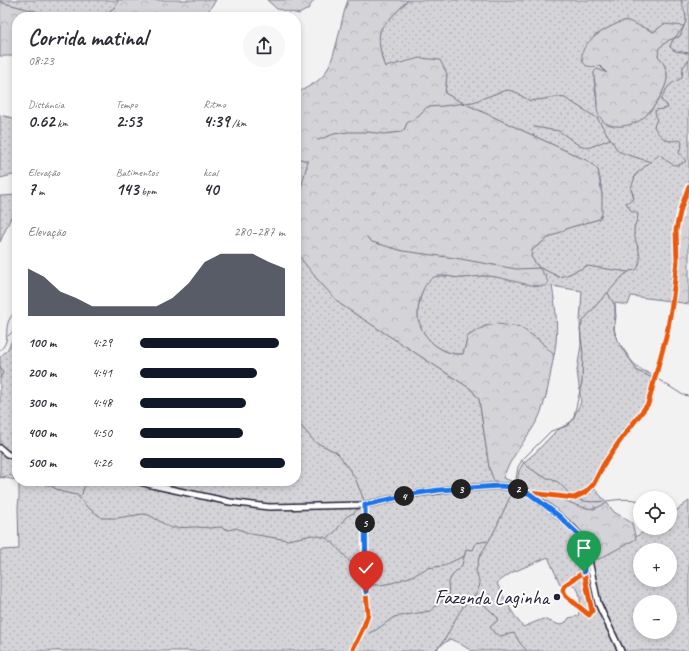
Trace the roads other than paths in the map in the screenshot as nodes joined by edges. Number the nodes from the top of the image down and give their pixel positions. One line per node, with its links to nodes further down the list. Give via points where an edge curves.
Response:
1 (689, 186): 5 (street, via 676,230 677,261 667,334 648,404 586,492 569,498)
2 (0, 448): 3 (main road)
3 (12, 456)
4 (157, 486): 6 (main road, via 269,507)
5 (530, 494): 6 (main road, via 505,486 412,494); 7 (main road, via 573,528)
6 (365, 505): 9 (street, via 365,582 368,615)
7 (584, 542): 8 (street); 10 (main road, via 598,603)
8 (584, 572): 8 (street, via 592,611 589,615 566,596 563,590 565,585)
9 (352, 651)
10 (622, 651)

